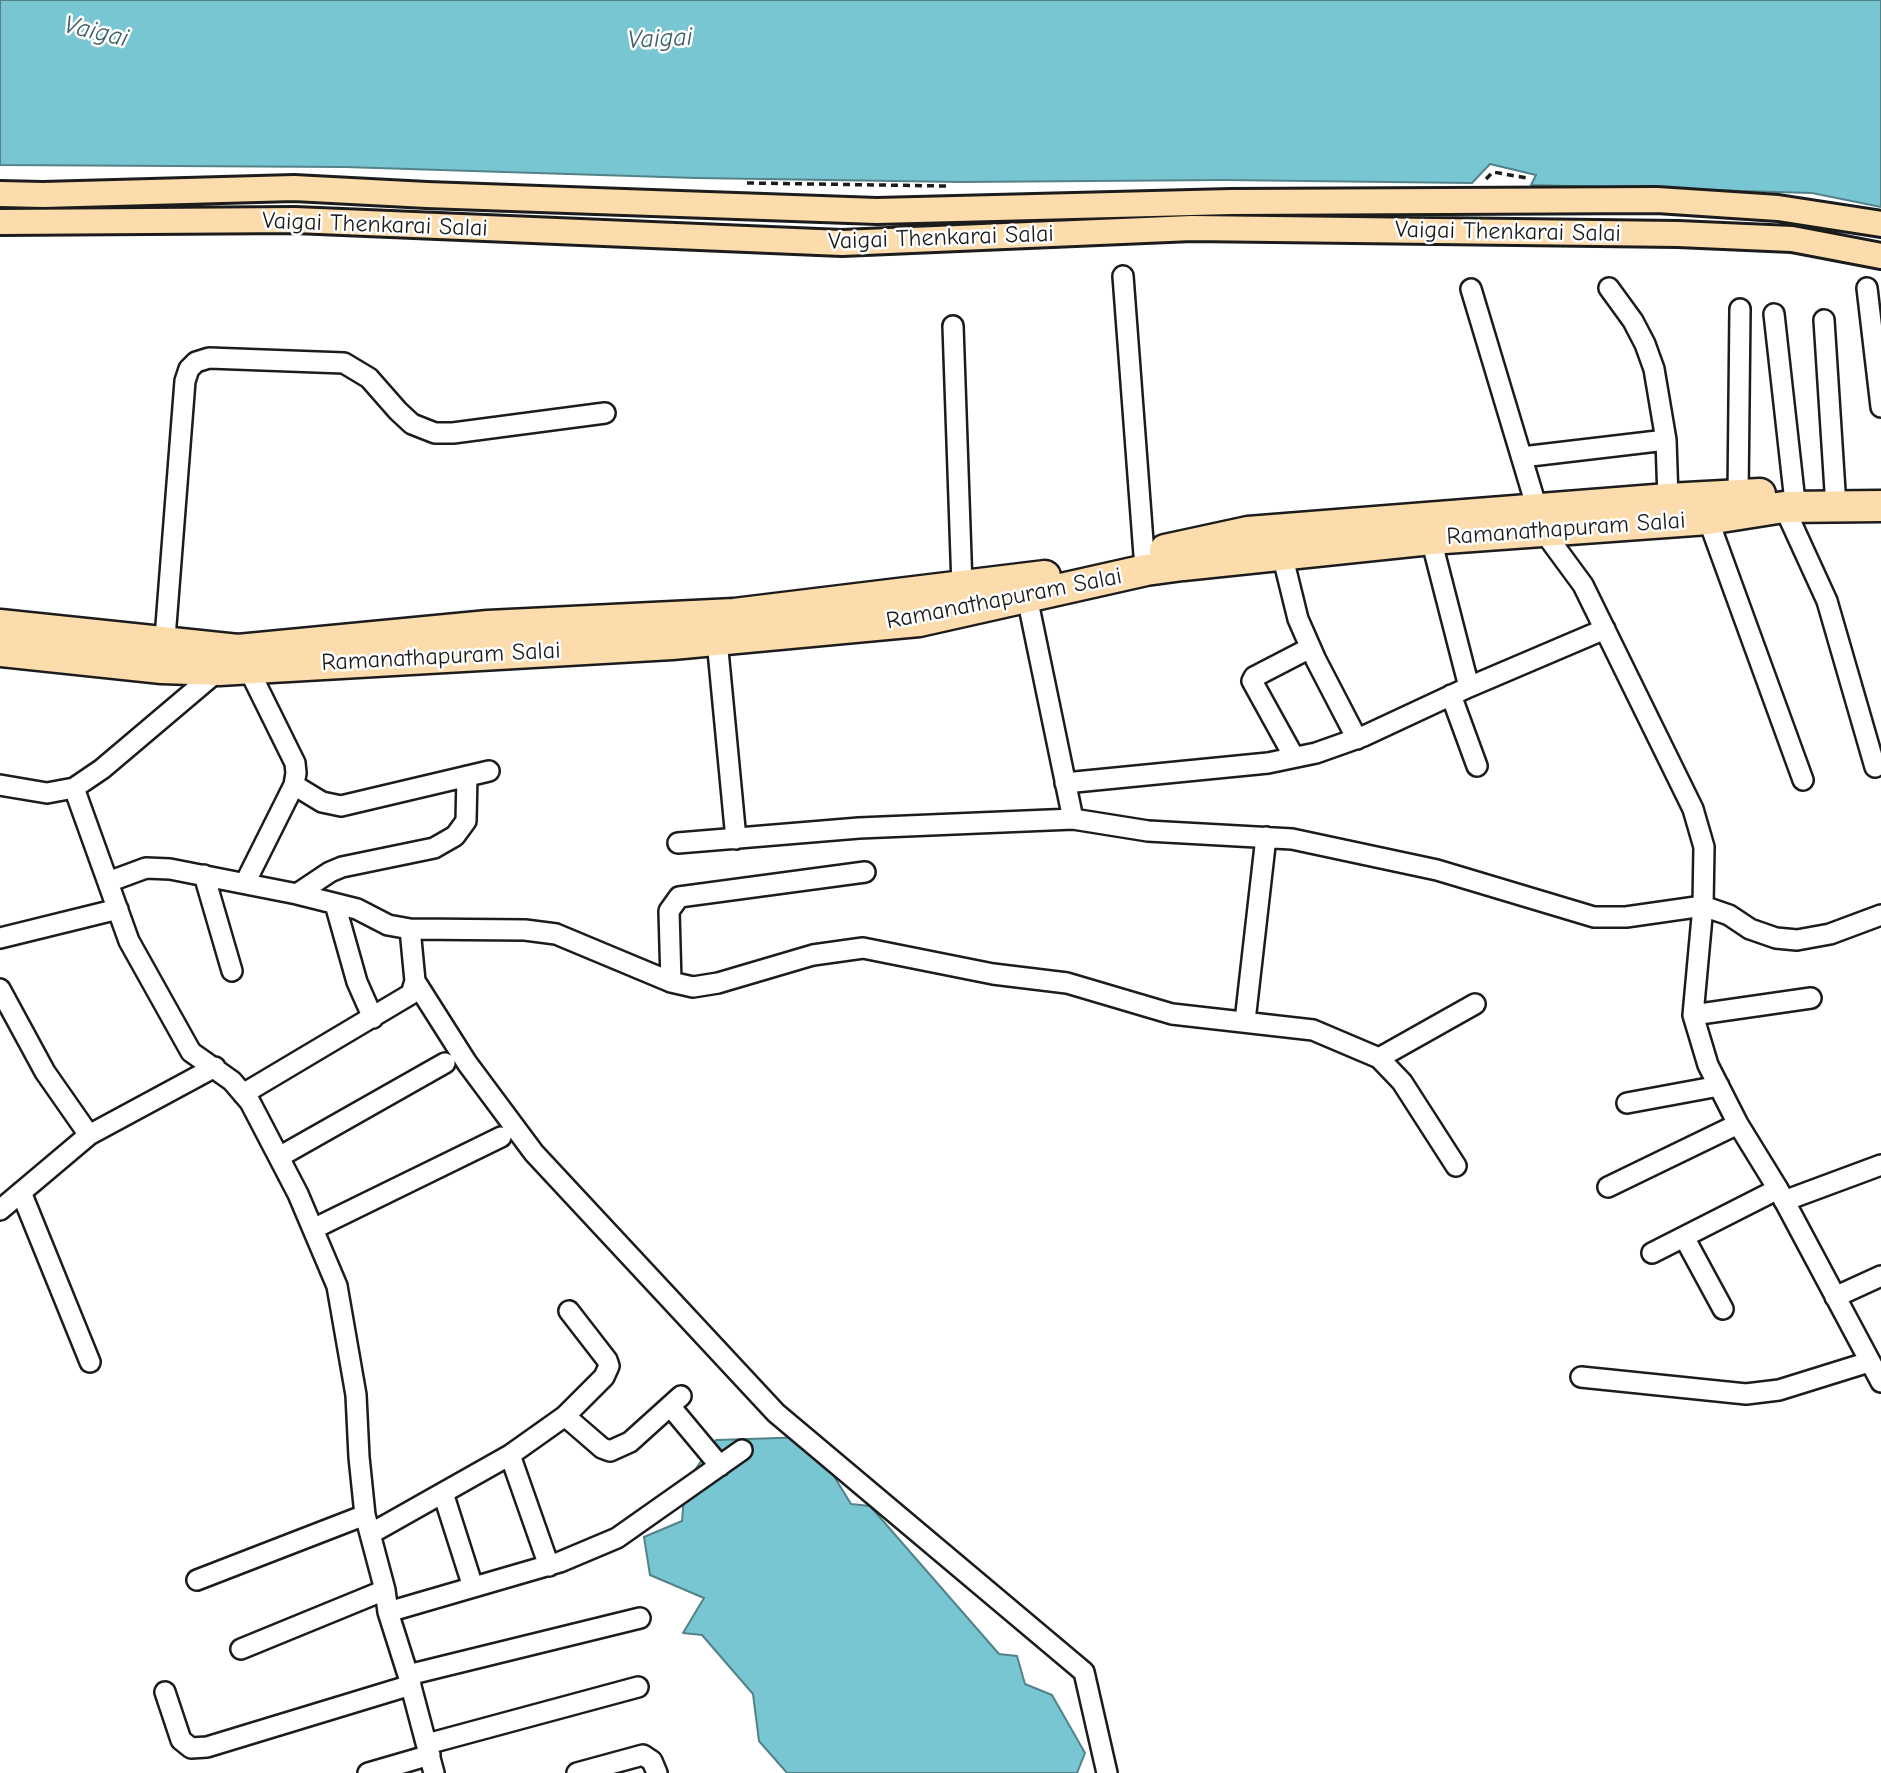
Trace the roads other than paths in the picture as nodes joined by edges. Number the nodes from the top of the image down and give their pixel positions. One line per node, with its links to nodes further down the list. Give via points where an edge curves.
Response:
1 (0, 194): 3 (main road, Vaigai Thenkarai Salai, via 294,188 877,212 1231,202 1657,200 1778,208)
2 (0, 222): 4 (main road, Vaigai Thenkarai Salai, via 295,220 842,243 1192,229 1678,234 1792,239)
3 (1881, 224)
4 (1881, 256)
5 (1123, 276): 27 (street)
6 (1609, 288): 15 (street, via 1645,344)
7 (1867, 288): 13 (street)
8 (1471, 289): 16 (street)
9 (1740, 309): 19 (street)
10 (1774, 313): 21 (street)
11 (1825, 320): 18 (street)
12 (953, 326): 28 (street)
13 (1881, 407)
14 (605, 413): 35 (street, via 435,433 412,424 369,378 344,363 209,358 196,362 185,381)
15 (1666, 440): 16 (street); 20 (street)
16 (1522, 457): 24 (street)
17 (1881, 490): 18 (highway, Ramanathapuram Salai)
18 (1835, 491): 21 (highway, Ramanathapuram Salai)
19 (1738, 495): 20 (highway, Ramanathapuram Salai); 21 (highway, Ramanathapuram Salai)
20 (1668, 499): 24 (highway, Ramanathapuram Salai)
21 (1789, 500): 22 (highway, Ramanathapuram Salai); 23 (highway, Ramanathapuram Salai); 41 (street, via 1827,601)
22 (1881, 506)
23 (1708, 519): 24 (highway, Ramanathapuram Salai); 44 (street)
24 (1541, 521): 25 (highway, Ramanathapuram Salai); 27 (highway, Ramanathapuram Salai, via 1248,532); 31 (street, via 1583,585)
25 (1431, 539): 26 (highway, Ramanathapuram Salai); 37 (street)
26 (1282, 554): 29 (highway, Ramanathapuram Salai, via 1146,570); 33 (street)
27 (1144, 555): 28 (highway, Ramanathapuram Salai, via 1049,575)
28 (962, 586): 35 (highway, Ramanathapuram Salai, via 734,614 488,626)
29 (1027, 597): 32 (highway, Ramanathapuram Salai, via 919,621); 45 (street)
30 (0, 625): 35 (highway, Ramanathapuram Salai)
31 (1605, 629): 37 (street); 59 (street, via 1693,809 1704,847)
32 (717, 640): 36 (highway, Ramanathapuram Salai); 51 (street)
33 (1310, 648): 38 (street); 39 (street, via 1252,681)
34 (0, 651): 35 (highway, Ramanathapuram Salai)
35 (164, 655): 36 (highway, Ramanathapuram Salai)
36 (233, 669): 47 (street, via 295,762); 48 (street)
37 (1460, 691): 38 (street); 40 (street)
38 (1357, 739): 39 (street)
39 (1294, 757): 45 (street)
40 (1477, 766)
41 (1875, 767)
42 (489, 771): 43 (street)
43 (467, 776): 47 (street, via 341,806 321,802); 57 (street, via 466,821 455,836 434,848 342,867)
44 (1803, 780)
45 (1065, 783): 49 (street)
46 (0, 785): 48 (street, via 47,793)
47 (293, 785): 56 (street)
48 (74, 788): 55 (street)
49 (1073, 818): 50 (street, via 1148,831); 51 (street)
50 (1266, 838): 59 (street, via 1292,839 1437,870 1594,917); 72 (street)
51 (736, 839): 52 (street)
52 (678, 843)
53 (865, 872): 66 (street, via 679,897 669,911)
54 (204, 875): 55 (street, via 146,868); 56 (street); 64 (street)
55 (108, 882): 60 (street)
56 (245, 883): 57 (street)
57 (297, 894): 58 (street)
58 (335, 904): 62 (street); 71 (street, via 357,982)
59 (1703, 906): 61 (street, via 1750,929 1797,940 1830,934); 70 (street)
60 (118, 909): 63 (street); 75 (street, via 129,941 185,1043)
61 (1881, 915)
62 (410, 929): 65 (street); 66 (street, via 556,934)
63 (0, 938)
64 (232, 971)
65 (415, 981): 71 (street, via 405,1000); 121 (street, via 467,1063 534,1153 776,1413 1084,1672)
66 (671, 982): 72 (street, via 693,987 718,983 813,955 863,948 993,974 1067,983 1172,1014)
67 (0, 989): 80 (street, via 45,1072)
68 (1811, 998): 70 (street)
69 (1475, 1004): 73 (street)
70 (1693, 1016): 76 (street)
71 (373, 1018): 77 (street)
72 (1245, 1021): 73 (street, via 1313,1030)
73 (1380, 1058): 84 (street, via 1402,1082)
74 (445, 1063): 82 (street)
75 (215, 1067): 77 (street); 80 (street)
76 (1719, 1086): 78 (street); 79 (street)
77 (243, 1094): 82 (street)
78 (1627, 1103)
79 (1738, 1124): 85 (street); 87 (street)
80 (89, 1135): 86 (street)
81 (502, 1138): 89 (street)
82 (279, 1157): 89 (street)
83 (1881, 1165): 87 (street)
84 (1456, 1166)
85 (1608, 1187)
86 (21, 1192): 88 (street); 96 (street)
87 (1781, 1195): 90 (street); 93 (street)
88 (0, 1210)
89 (313, 1229): 105 (street, via 337,1286 356,1395)
90 (1684, 1237): 91 (street); 94 (street)
91 (1652, 1253)
92 (1881, 1276): 93 (street)
93 (1835, 1297): 97 (street)
94 (1723, 1309)
95 (569, 1311): 100 (street, via 609,1366 604,1377)
96 (90, 1362)
97 (1869, 1362): 98 (street, via 1779,1390 1746,1394); 99 (street)
98 (1581, 1377)
99 (1881, 1382)
100 (565, 1416): 102 (street); 103 (street, via 610,1451 630,1442 676,1401)
101 (742, 1450): 103 (street)
102 (510, 1455): 104 (street); 107 (street)
103 (720, 1466): 107 (street, via 617,1538)
104 (443, 1493): 106 (street); 109 (street)
105 (365, 1515): 106 (street); 108 (street)
106 (370, 1534): 110 (street)
107 (549, 1566): 109 (street)
108 (197, 1580)
109 (473, 1587): 111 (street)
110 (385, 1590): 111 (street); 113 (street)
111 (388, 1612): 114 (street)
112 (639, 1618): 114 (street)
113 (241, 1649)
114 (410, 1680): 116 (street, via 207,1747 191,1748 181,1740); 117 (street)
115 (638, 1687): 117 (street)
116 (165, 1692)
117 (430, 1757): 118 (street)
118 (368, 1773)
119 (577, 1773): 120 (street, via 643,1755 653,1761)
120 (657, 1773)
121 (1107, 1773)

